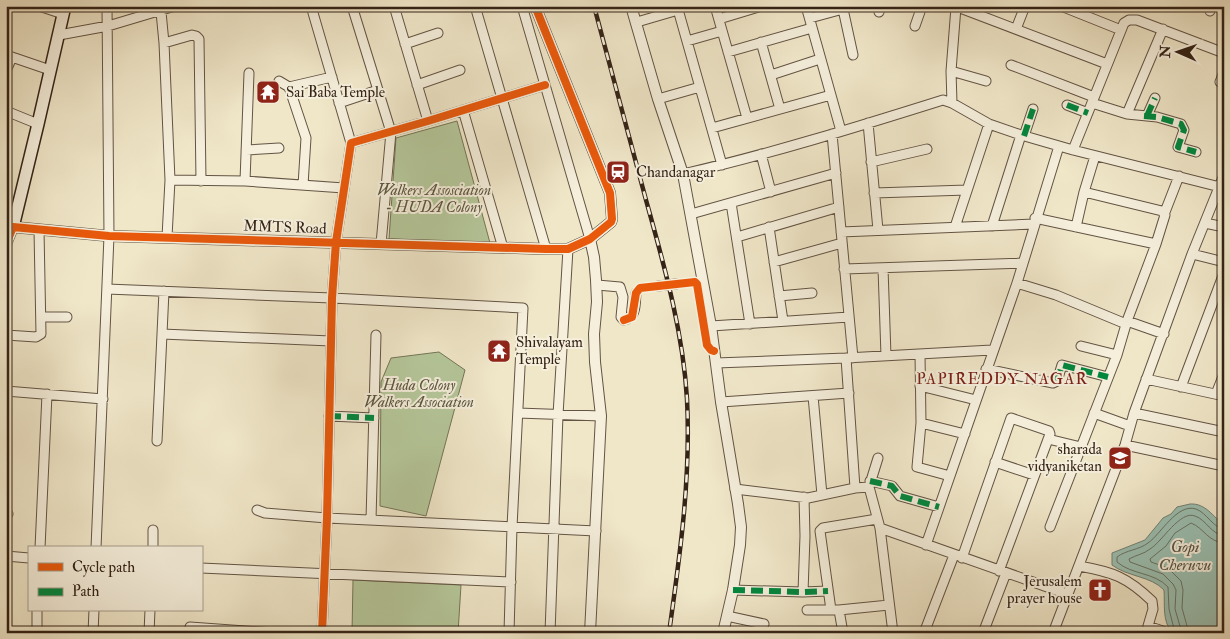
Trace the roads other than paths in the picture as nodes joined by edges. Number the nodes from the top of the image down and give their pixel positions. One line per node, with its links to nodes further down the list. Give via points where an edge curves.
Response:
1 (39, 6): 21 (street)
2 (107, 6): 26 (street)
3 (175, 6): 22 (street)
4 (311, 6): 53 (street)
5 (352, 6): 61 (street)
6 (394, 6): 38 (street)
7 (475, 6): 63 (street)
8 (522, 6): 58 (street)
9 (536, 6): 130 (street, MMTS Road, via 610,193 610,224)
10 (631, 6): 25 (street)
11 (715, 6): 24 (street)
12 (762, 6): 20 (street)
13 (806, 6): 23 (street)
14 (922, 6): 27 (street)
15 (955, 6): 29 (street); 49 (street)
16 (1024, 6): 29 (street)
17 (1060, 6): 31 (street)
18 (843, 7): 23 (street); 41 (street)
19 (678, 8): 25 (street); 35 (street)
20 (751, 8): 24 (street)
21 (64, 10): 34 (main road)
22 (161, 12): 26 (street); 37 (street)
23 (810, 18): 28 (street)
24 (718, 19): 32 (street)
25 (637, 22): 65 (street)
26 (108, 26): 34 (street); 127 (street)
27 (915, 26)
28 (812, 28): 36 (street); 43 (street)
29 (1016, 29): 44 (street)
30 (1163, 29): 31 (street, via 1129,20); 40 (street); 75 (street)
31 (1121, 30): 44 (street)
32 (722, 31): 35 (street); 39 (street)
33 (438, 33): 38 (street)
34 (59, 35): 46 (main road)
35 (687, 41): 60 (street)
36 (761, 42): 39 (street); 52 (street)
37 (164, 43): 102 (street); 103 (street, via 192,36 199,39)
38 (405, 44): 57 (street)
39 (728, 52): 77 (street)
40 (1224, 54)
41 (853, 55)
42 (9, 56): 46 (street); 48 (street)
43 (820, 60): 52 (street); 62 (street)
44 (1107, 64): 66 (street)
45 (1011, 65): 66 (street)
46 (50, 70): 80 (main road)
47 (460, 70): 57 (street)
48 (6, 71)
49 (952, 71): 55 (street); 68 (street)
50 (1224, 72): 56 (street)
51 (249, 73): 91 (street)
52 (771, 75): 70 (street)
53 (332, 77): 59 (street); 67 (street)
54 (279, 81): 59 (street)
55 (986, 81)
56 (1220, 82)
57 (417, 85): 78 (street)
58 (545, 85): 63 (street); 130 (street)
59 (289, 87): 105 (street, via 306,138)
60 (700, 87): 65 (street); 82 (street)
61 (378, 90): 67 (street); 84 (street)
62 (831, 95): 70 (street); 83 (street)
63 (502, 97): 72 (street); 137 (street)
64 (1155, 98): 76 (street)
65 (658, 99): 99 (street)
66 (1093, 100): 74 (street); 75 (street)
67 (340, 103): 87 (street)
68 (952, 103): 79 (street, via 943,100); 81 (street)
69 (1067, 105): 74 (street)
70 (780, 109): 77 (street)
71 (1033, 109): 86 (street)
72 (463, 110): 78 (street); 136 (street)
73 (6, 111): 80 (street)
74 (1088, 113): 92 (street)
75 (1127, 114): 76 (street)
76 (1147, 116): 93 (street, via 1181,124 1184,130 1178,147)
77 (747, 118): 82 (street)
78 (428, 121): 84 (street)
79 (868, 123): 83 (street); 96 (street)
80 (38, 124): 118 (main road)
81 (989, 124): 86 (street); 108 (street)
82 (712, 128): 97 (street)
83 (841, 131): 85 (street)
84 (391, 132): 87 (street); 134 (street)
85 (832, 134): 94 (street); 98 (street)
86 (1023, 136): 88 (street); 119 (street)
87 (351, 142): 107 (street)
88 (1059, 146): 92 (street); 116 (street)
89 (279, 148): 91 (street)
90 (927, 149): 96 (street)
91 (246, 150): 104 (street)
92 (1073, 150): 95 (street)
93 (1196, 152)
94 (761, 154): 97 (street); 109 (street)
95 (1095, 156): 101 (street); 110 (street)
96 (871, 162): 111 (street)
97 (722, 165): 99 (street)
98 (836, 173): 109 (street); 113 (street)
99 (682, 174): 115 (street)
100 (1224, 175): 106 (street)
101 (1178, 176): 106 (street); 114 (street)
102 (170, 180): 103 (street); 129 (street)
103 (201, 181): 104 (street)
104 (245, 181): 105 (street)
105 (303, 185): 107 (street)
106 (1222, 187): 117 (street)
107 (344, 188): 131 (street)
108 (967, 190): 111 (street); 121 (street)
109 (771, 192): 112 (street)
110 (1084, 192): 114 (street); 122 (street)
111 (874, 193): 125 (street)
112 (731, 203): 115 (street); 128 (street)
113 (839, 207): 120 (street); 126 (street)
114 (1165, 212): 135 (street)
115 (691, 214): 162 (street)
116 (1035, 221): 119 (street); 122 (street); 142 (street)
117 (1204, 223): 123 (street); 139 (street)
118 (9, 226): 124 (street, MMTS Road); 133 (street)
119 (992, 226): 121 (street)
120 (769, 227): 128 (street); 140 (street)
121 (955, 227): 125 (street)
122 (1076, 227): 135 (street)
123 (1224, 227)
124 (39, 230): 127 (street, MMTS Road); 156 (street)
125 (878, 230): 126 (street)
126 (841, 232): 132 (street)
127 (109, 236): 129 (street, MMTS Road); 150 (street)
128 (737, 236): 161 (street)
129 (167, 237): 131 (street, MMTS Road)
130 (590, 239): 138 (street, MMTS Road); 148 (street)
131 (336, 242): 134 (street, MMTS Road); 155 (street)
132 (842, 243): 140 (street); 144 (street)
133 (6, 244)
134 (381, 244): 136 (street, MMTS Road)
135 (1156, 244): 160 (street)
136 (503, 248): 137 (street, MMTS Road)
137 (546, 249): 138 (street, MMTS Road)
138 (568, 249): 192 (street)
139 (1192, 254): 141 (street); 164 (street)
140 (774, 262): 154 (street)
141 (1224, 262)
142 (1022, 263): 143 (street); 147 (street)
143 (883, 268): 144 (street); 172 (street)
144 (844, 269): 158 (street)
145 (1224, 273): 180 (street)
146 (676, 284): 149 (street)
147 (1017, 284): 160 (street, via 1056,295); 169 (street)
148 (596, 285): 152 (street, via 620,287 623,297 621,317 624,320 634,313); 194 (street, via 595,362)
149 (658, 286)
150 (107, 289): 151 (street); 186 (street)
151 (164, 291): 155 (street); 163 (street)
152 (636, 293)
153 (812, 293): 154 (street)
154 (779, 296): 159 (street)
155 (332, 298): 167 (street); 189 (street, via 523,308)
156 (40, 317): 157 (street); 165 (street, via 39,336)
157 (67, 317)
158 (849, 317): 159 (street); 173 (street)
159 (783, 321): 161 (street)
160 (1126, 323): 164 (street); 171 (street)
161 (750, 324): 162 (street)
162 (711, 326): 174 (street)
163 (162, 334): 167 (street); 201 (street)
164 (1164, 334): 178 (street)
165 (6, 335)
166 (376, 335): 195 (street)
167 (331, 341): 193 (street)
168 (1081, 346): 171 (street)
169 (992, 350): 170 (street); 175 (street)
170 (920, 354): 172 (street); 179 (street)
171 (1117, 355): 177 (street)
172 (886, 356): 173 (street)
173 (850, 358): 174 (street); 182 (street)
174 (716, 363): 188 (street)
175 (986, 370): 177 (street, via 1053,383 1057,381 1062,365); 187 (street)
176 (1224, 374): 184 (street)
177 (1108, 377): 190 (street)
178 (1146, 379): 180 (street); 191 (street)
179 (920, 386): 187 (street); 196 (street)
180 (1181, 387): 184 (street)
181 (6, 391): 183 (street)
182 (848, 393): 185 (street); 210 (street)
183 (47, 394): 186 (street); 226 (street)
184 (1220, 395)
185 (813, 396): 188 (street); 212 (street)
186 (103, 399): 227 (street)
187 (976, 400): 199 (street)
188 (721, 402): 211 (street)
189 (518, 413): 192 (street); 219 (street)
190 (1094, 413): 197 (street); 203 (street)
191 (1134, 413): 197 (street); 198 (street)
192 (558, 415): 194 (street); 221 (street)
193 (329, 416): 195 (street); 216 (street)
194 (601, 416): 224 (street)
195 (374, 418): 218 (street)
196 (922, 423): 199 (street); 207 (street, via 917,467)
197 (1130, 426): 202 (street)
198 (1224, 432)
199 (965, 434): 207 (street)
200 (1048, 438): 203 (street); 205 (street, via 1049,431 1011,418); 208 (street)
201 (157, 441)
202 (1125, 445): 206 (street); 232 (street)
203 (1081, 447): 220 (street)
204 (878, 458): 209 (street)
205 (995, 462): 208 (street); 230 (street)
206 (1224, 466)
207 (950, 476): 214 (street)
208 (1034, 476): 234 (street)
209 (870, 484): 210 (street); 214 (street, via 892,486 900,496); 217 (street)
210 (855, 488): 212 (street)
211 (736, 489): 213 (street); 237 (street, via 741,527)
212 (822, 495): 213 (street)
213 (804, 497): 239 (street)
214 (940, 507): 225 (street)
215 (257, 510): 216 (street)
216 (327, 518): 218 (street); 235 (street)
217 (877, 519): 222 (street); 238 (street, via 820,530)
218 (371, 520): 219 (street)
219 (512, 527): 221 (street); 236 (street)
220 (1050, 527)
221 (554, 528): 224 (street); 256 (street)
222 (880, 528): 225 (street); 241 (street)
223 (153, 530): 228 (street)
224 (596, 531): 257 (street)
225 (926, 545): 230 (street)
226 (40, 546)
227 (96, 546)
228 (152, 546)
229 (6, 556): 231 (street)
230 (958, 556): 234 (street); 261 (street)
231 (28, 558)
232 (1079, 566): 240 (street); 264 (street, via 1115,573 1141,590 1152,601 1148,626)
233 (202, 568): 235 (street)
234 (1003, 572): 240 (street); 262 (street)
235 (324, 575): 236 (street); 254 (street)
236 (511, 582): 255 (street)
237 (733, 590): 239 (street); 247 (street)
238 (828, 591): 239 (street); 243 (street)
239 (803, 592)
240 (1067, 594): 263 (street)
241 (889, 604): 243 (street); 260 (street)
242 (807, 610): 243 (street)
243 (835, 610): 259 (street)
244 (37, 612): 250 (street)
245 (94, 612): 251 (street)
246 (150, 612): 252 (street)
247 (727, 616): 248 (street); 258 (street)
248 (764, 625)
249 (190, 627): 253 (street)
250 (37, 633)
251 (93, 633)
252 (149, 633)
253 (274, 633)
254 (322, 633)
255 (509, 633)
256 (550, 633)
257 (590, 633)
258 (723, 633)
259 (842, 633)
260 (893, 633)
261 (924, 633)
262 (983, 633)
263 (1053, 633)
264 (1166, 633)

